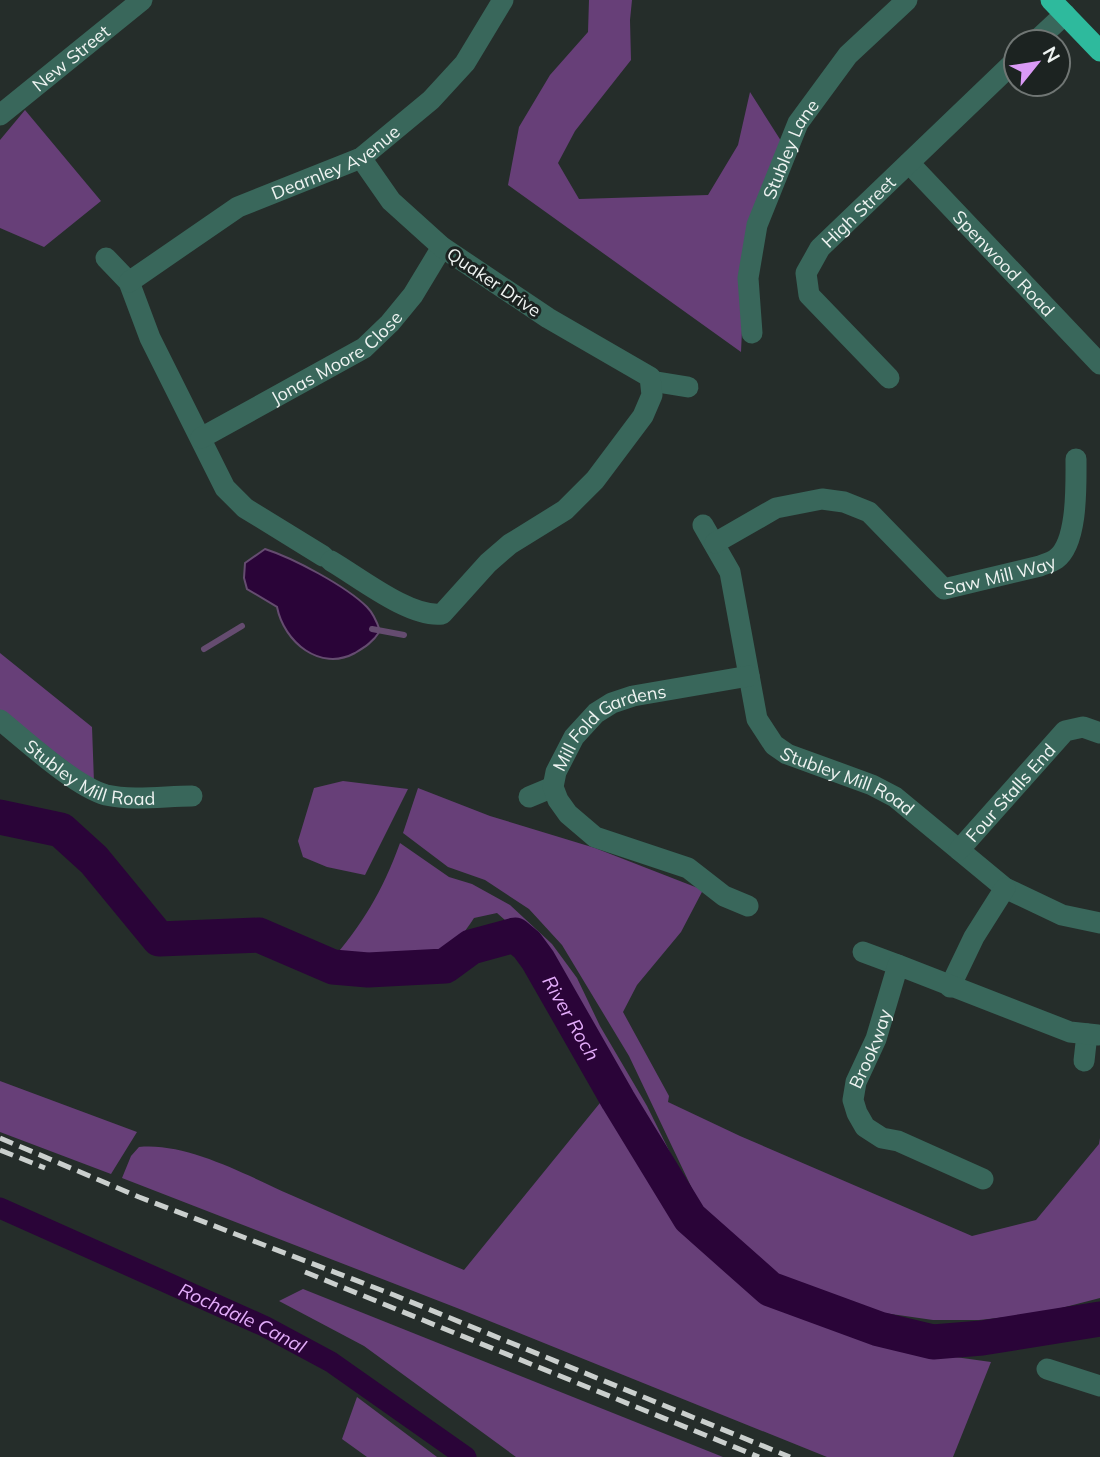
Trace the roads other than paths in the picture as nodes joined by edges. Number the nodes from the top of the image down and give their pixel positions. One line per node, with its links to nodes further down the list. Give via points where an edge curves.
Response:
1 (142, 0): 8 (street, New Street)
2 (503, 0): 9 (street, Dearnley Avenue, via 464,64 431,100)
3 (907, 0): 14 (street, Stubley Lane, via 848,55 798,124 757,225 748,278)
4 (1058, 7): 5 (street); 6 (highway)
5 (1044, 28)
6 (1100, 51)
7 (1002, 73): 10 (street, High Street)
8 (0, 115)
9 (361, 158): 11 (street, Quaker Drive, via 391,201); 13 (street, Dearnley Avenue, via 238,207)
10 (909, 163): 15 (street, Spenwood Road); 16 (street, High Street, via 820,248 806,273 809,295)
11 (442, 247): 17 (street, Quaker Drive); 19 (street, Jonas Moore Close, via 413,295 365,348)
12 (106, 258): 13 (street)
13 (129, 282): 19 (street, via 150,338)
14 (752, 333)
15 (1100, 364)
16 (889, 378)
17 (650, 379): 18 (street); 19 (street, via 652,395 643,416 594,480 565,510 503,551 442,614 410,609 245,508 225,488)
18 (688, 387)
19 (201, 438)
20 (1070, 471): 22 (street, Saw Mill Way, via 1073,522 1061,568 1040,566 940,598 869,512 844,502 821,499 776,508)
21 (703, 525): 22 (street, Stubley Mill Road)
22 (715, 543): 23 (street, Stubley Mill Road, via 730,572)
23 (749, 676): 26 (street, Mill Fold Gardens, via 612,703 573,737); 29 (street, Stubley Mill Road, via 757,719 774,745 895,797)
24 (0, 720): 27 (street, Stubley Mill Road, via 87,788 117,796)
25 (1100, 733): 29 (street, Four Stalls End, via 1083,727 1065,731)
26 (553, 787): 28 (street); 31 (street, Mill Fold Gardens, via 568,814 595,837 688,868 724,896)
27 (192, 796)
28 (529, 797)
29 (959, 850): 30 (street, Stubley Mill Road)
30 (1006, 888): 32 (street, Stubley Mill Road, via 1062,915); 35 (street, via 974,937)
31 (748, 906)
32 (1100, 923)
33 (863, 952): 34 (street)
34 (898, 965): 35 (street); 37 (street, Brookway, via 876,1039 856,1082 853,1100 859,1133 954,1155)
35 (950, 987): 36 (street, via 1070,1032 1092,1035)
36 (1084, 1060)
37 (983, 1179)
38 (1047, 1369): 39 (street, via 1077,1369)
39 (1100, 1386)

